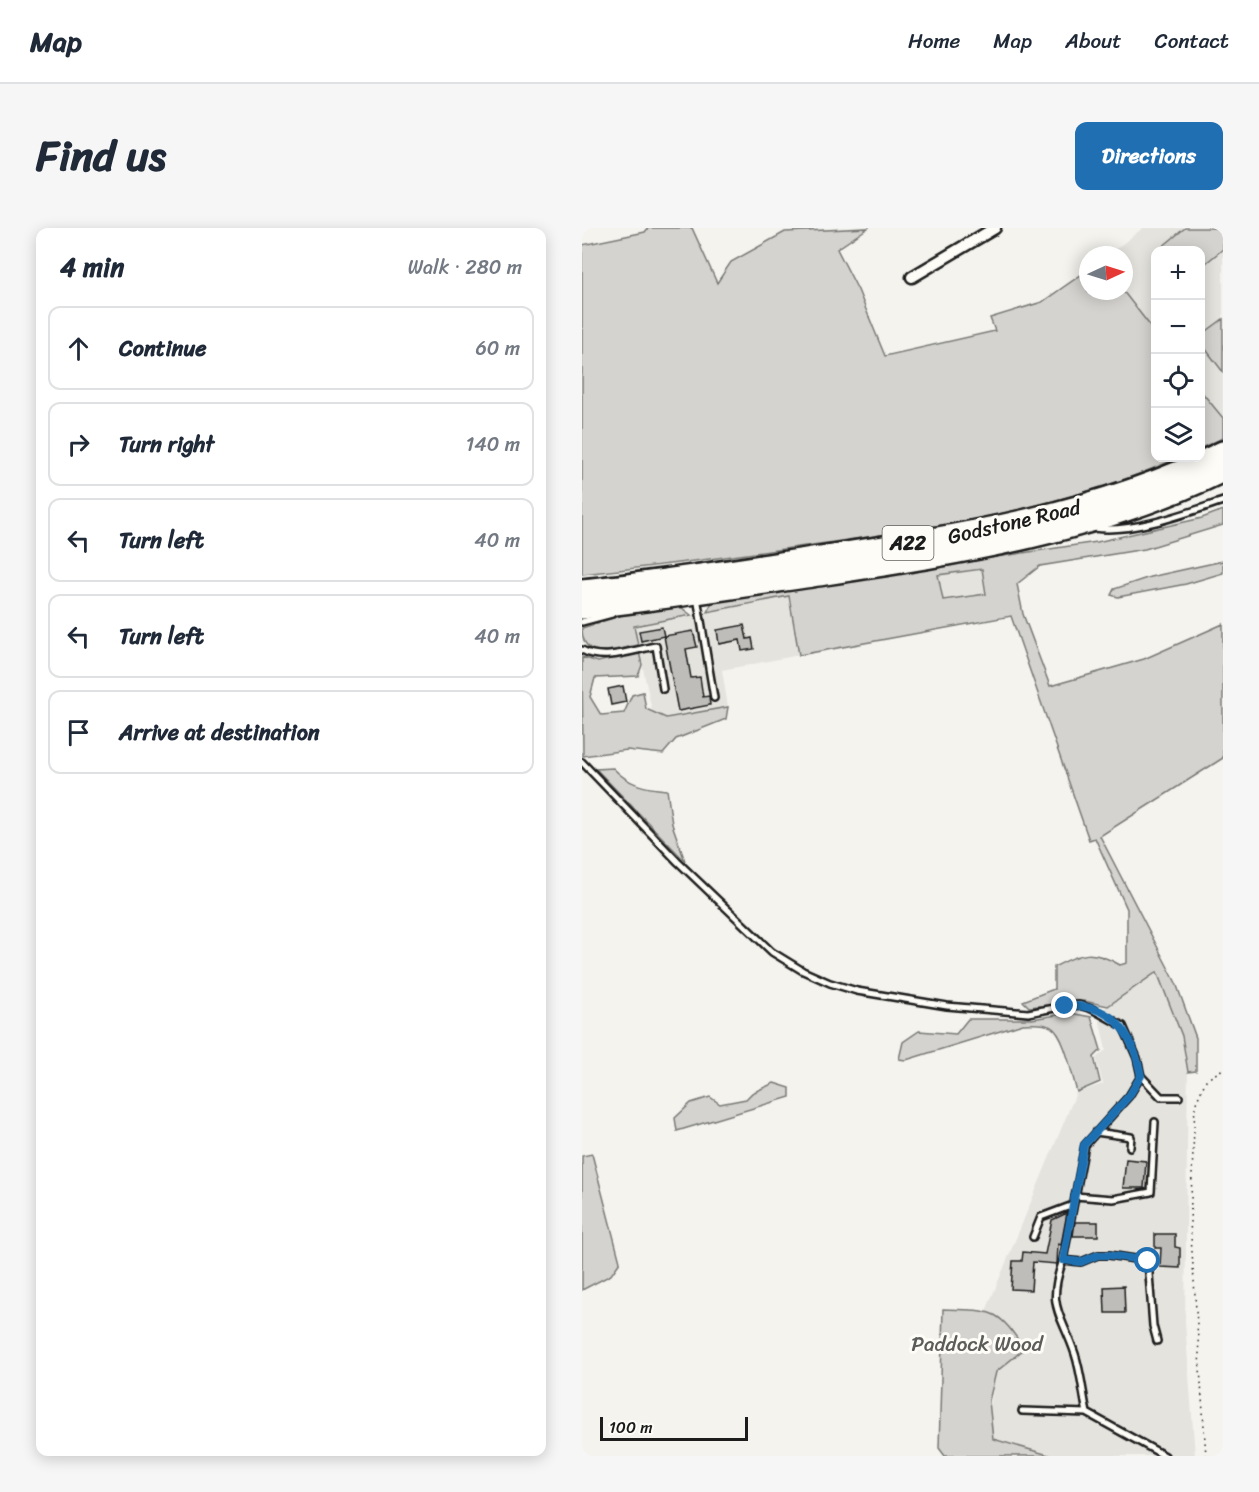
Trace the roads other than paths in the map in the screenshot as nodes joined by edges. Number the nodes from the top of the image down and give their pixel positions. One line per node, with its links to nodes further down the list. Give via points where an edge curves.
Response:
1 (995, 228): 2 (street)
2 (912, 276)
3 (1223, 452): 7 (highway, Godstone Road / A22, via 1196,466 1086,506 1035,519 938,539)
4 (1223, 471): 6 (highway, Godstone Road / A22, via 1146,504)
5 (1223, 501): 6 (lane, via 1109,531)
6 (1080, 526): 8 (highway, Godstone Road / A22, via 1021,542)
7 (582, 590)
8 (696, 593): 9 (highway, Godstone Road / A22); 14 (lane)
9 (644, 601): 10 (highway, Godstone Road / A22); 11 (lane)
10 (582, 608)
11 (582, 622)
12 (582, 650): 13 (lane, via 594,656 656,646)
13 (663, 689)
14 (714, 698)
15 (582, 762): 16 (lane, via 772,952 803,971 857,991 947,1006 1028,1013 1079,1005 1092,1009 1123,1026)
16 (1141, 1076): 17 (lane, via 1161,1096); 19 (lane, via 1129,1096)
17 (1179, 1097)
18 (1155, 1122): 21 (lane, via 1151,1192 1113,1199)
19 (1096, 1132): 20 (lane, via 1131,1137); 21 (lane, via 1084,1145)
20 (1130, 1148)
21 (1075, 1196): 22 (lane)
22 (1073, 1205): 23 (lane, via 1041,1217); 24 (lane)
23 (1033, 1237)
24 (1063, 1260): 25 (lane, via 1081,1262 1109,1255 1148,1261); 27 (lane, via 1055,1305 1076,1354)
25 (1157, 1341)
26 (1022, 1411): 27 (lane)
27 (1087, 1413): 28 (lane)
28 (1165, 1456)

